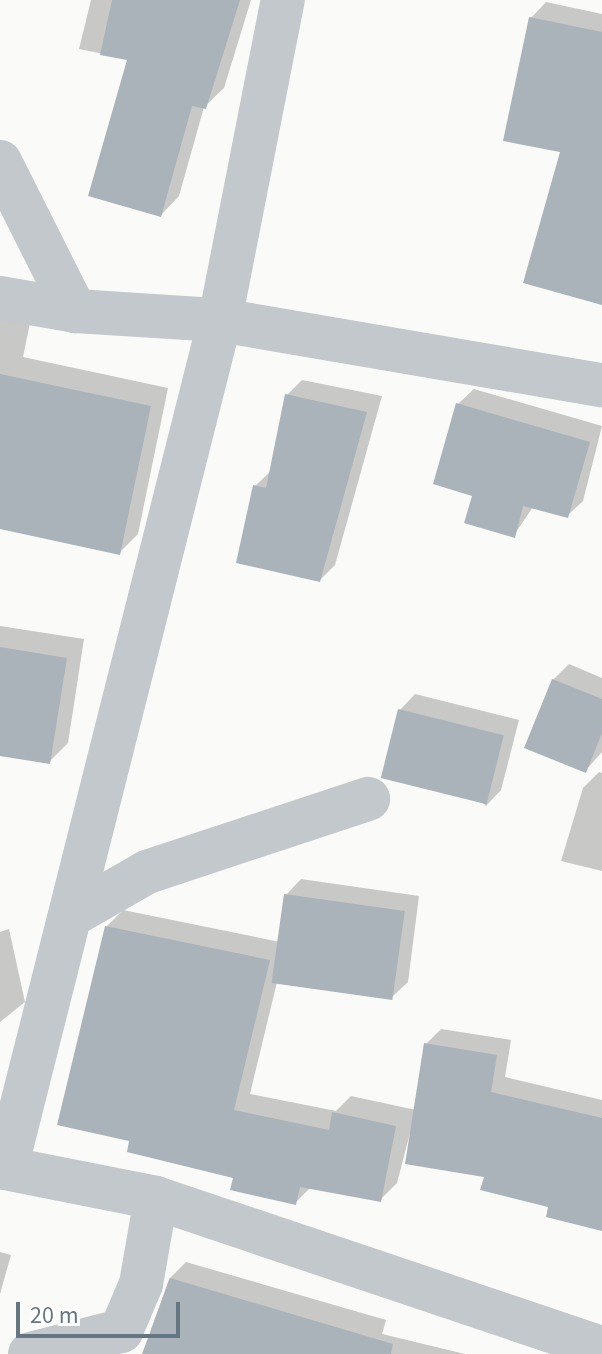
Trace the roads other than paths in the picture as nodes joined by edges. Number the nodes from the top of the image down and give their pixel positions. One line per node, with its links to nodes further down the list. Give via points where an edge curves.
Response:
1 (283, 0): 5 (street)
2 (0, 162): 4 (street)
3 (0, 298): 4 (street)
4 (75, 311): 5 (street)
5 (220, 320): 6 (street); 8 (street)
6 (602, 385)
7 (368, 799): 8 (street, via 147,872)
8 (72, 915): 9 (street)
9 (3, 1168): 10 (street)
10 (156, 1198): 11 (street); 12 (street, via 141,1284 121,1331)
11 (602, 1348)
12 (30, 1354)

